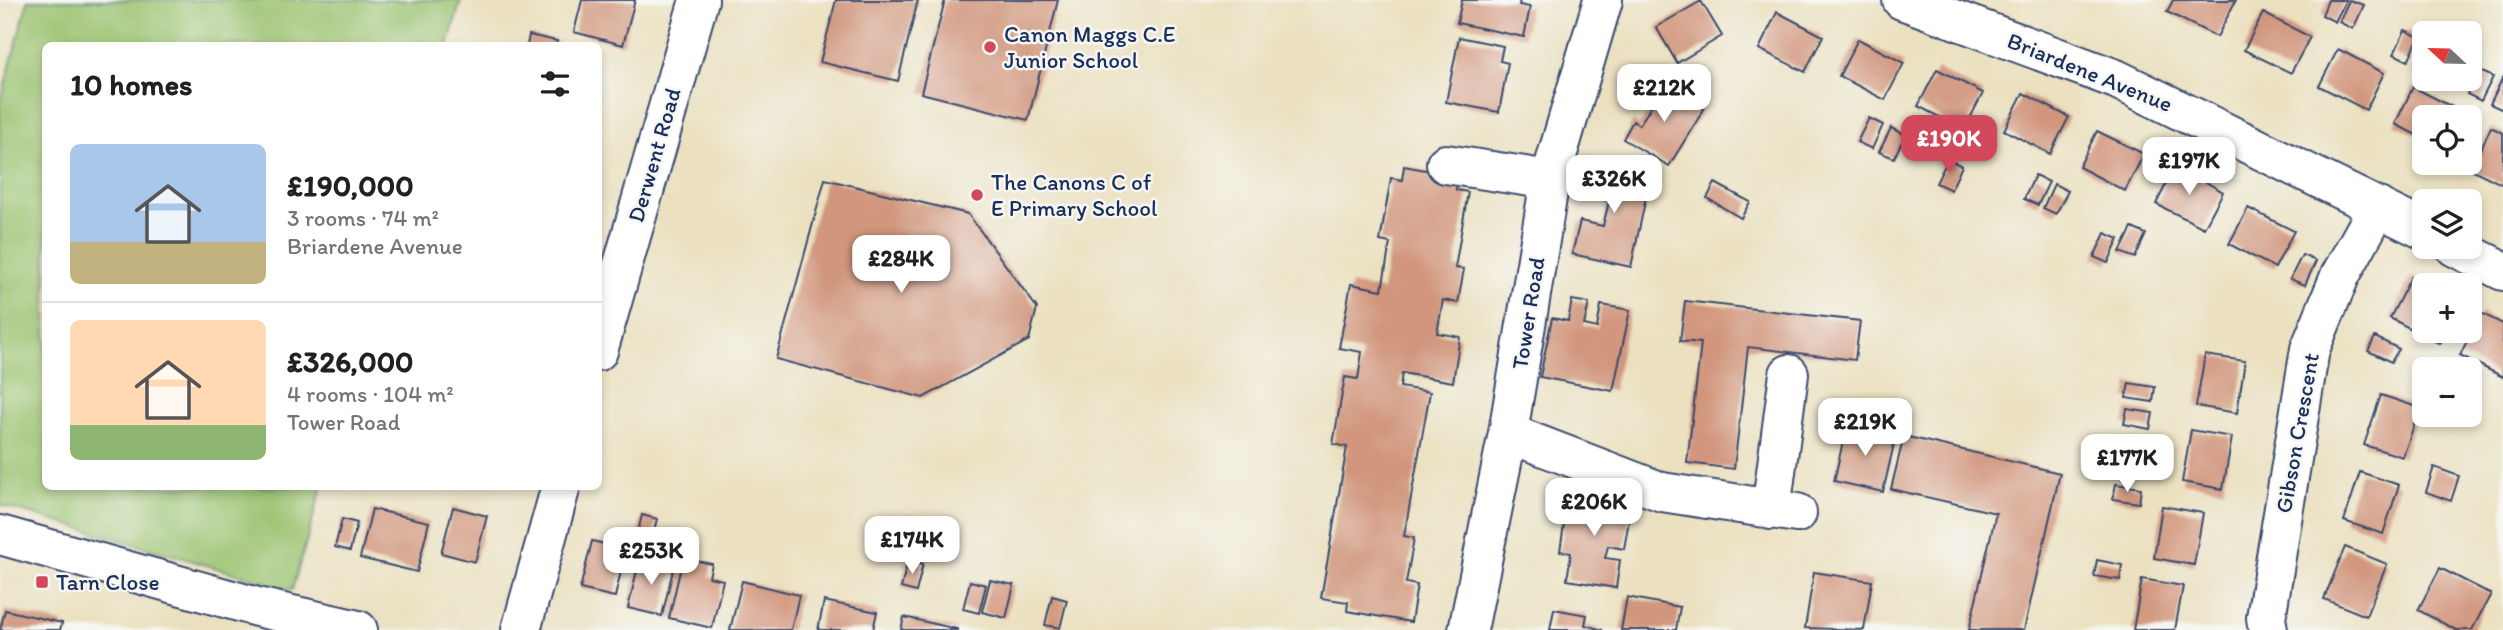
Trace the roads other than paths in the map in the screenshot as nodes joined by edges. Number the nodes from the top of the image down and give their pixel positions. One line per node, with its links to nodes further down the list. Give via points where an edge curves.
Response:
1 (699, 0): 10 (street, Derwent Road)
2 (1603, 0): 5 (street, Tower Road)
3 (1902, 0): 6 (street, Briardene Avenue, via 2116,79)
4 (1446, 164): 5 (street)
5 (1550, 180): 12 (street, Tower Road)
6 (2378, 207): 7 (street, Briardene Avenue); 19 (street, Gibson Crescent, via 2340,276 2310,349 2266,618)
7 (2412, 224)
8 (2479, 259): 9 (street)
9 (2503, 271)
10 (602, 337)
11 (1788, 374): 12 (street, via 1784,512 1662,492)
12 (1508, 433): 18 (street, Tower Road)
13 (560, 490): 17 (street)
14 (0, 535): 15 (street)
15 (254, 619): 16 (street)
16 (358, 630)
17 (521, 630)
18 (1468, 630)
19 (2268, 630)

